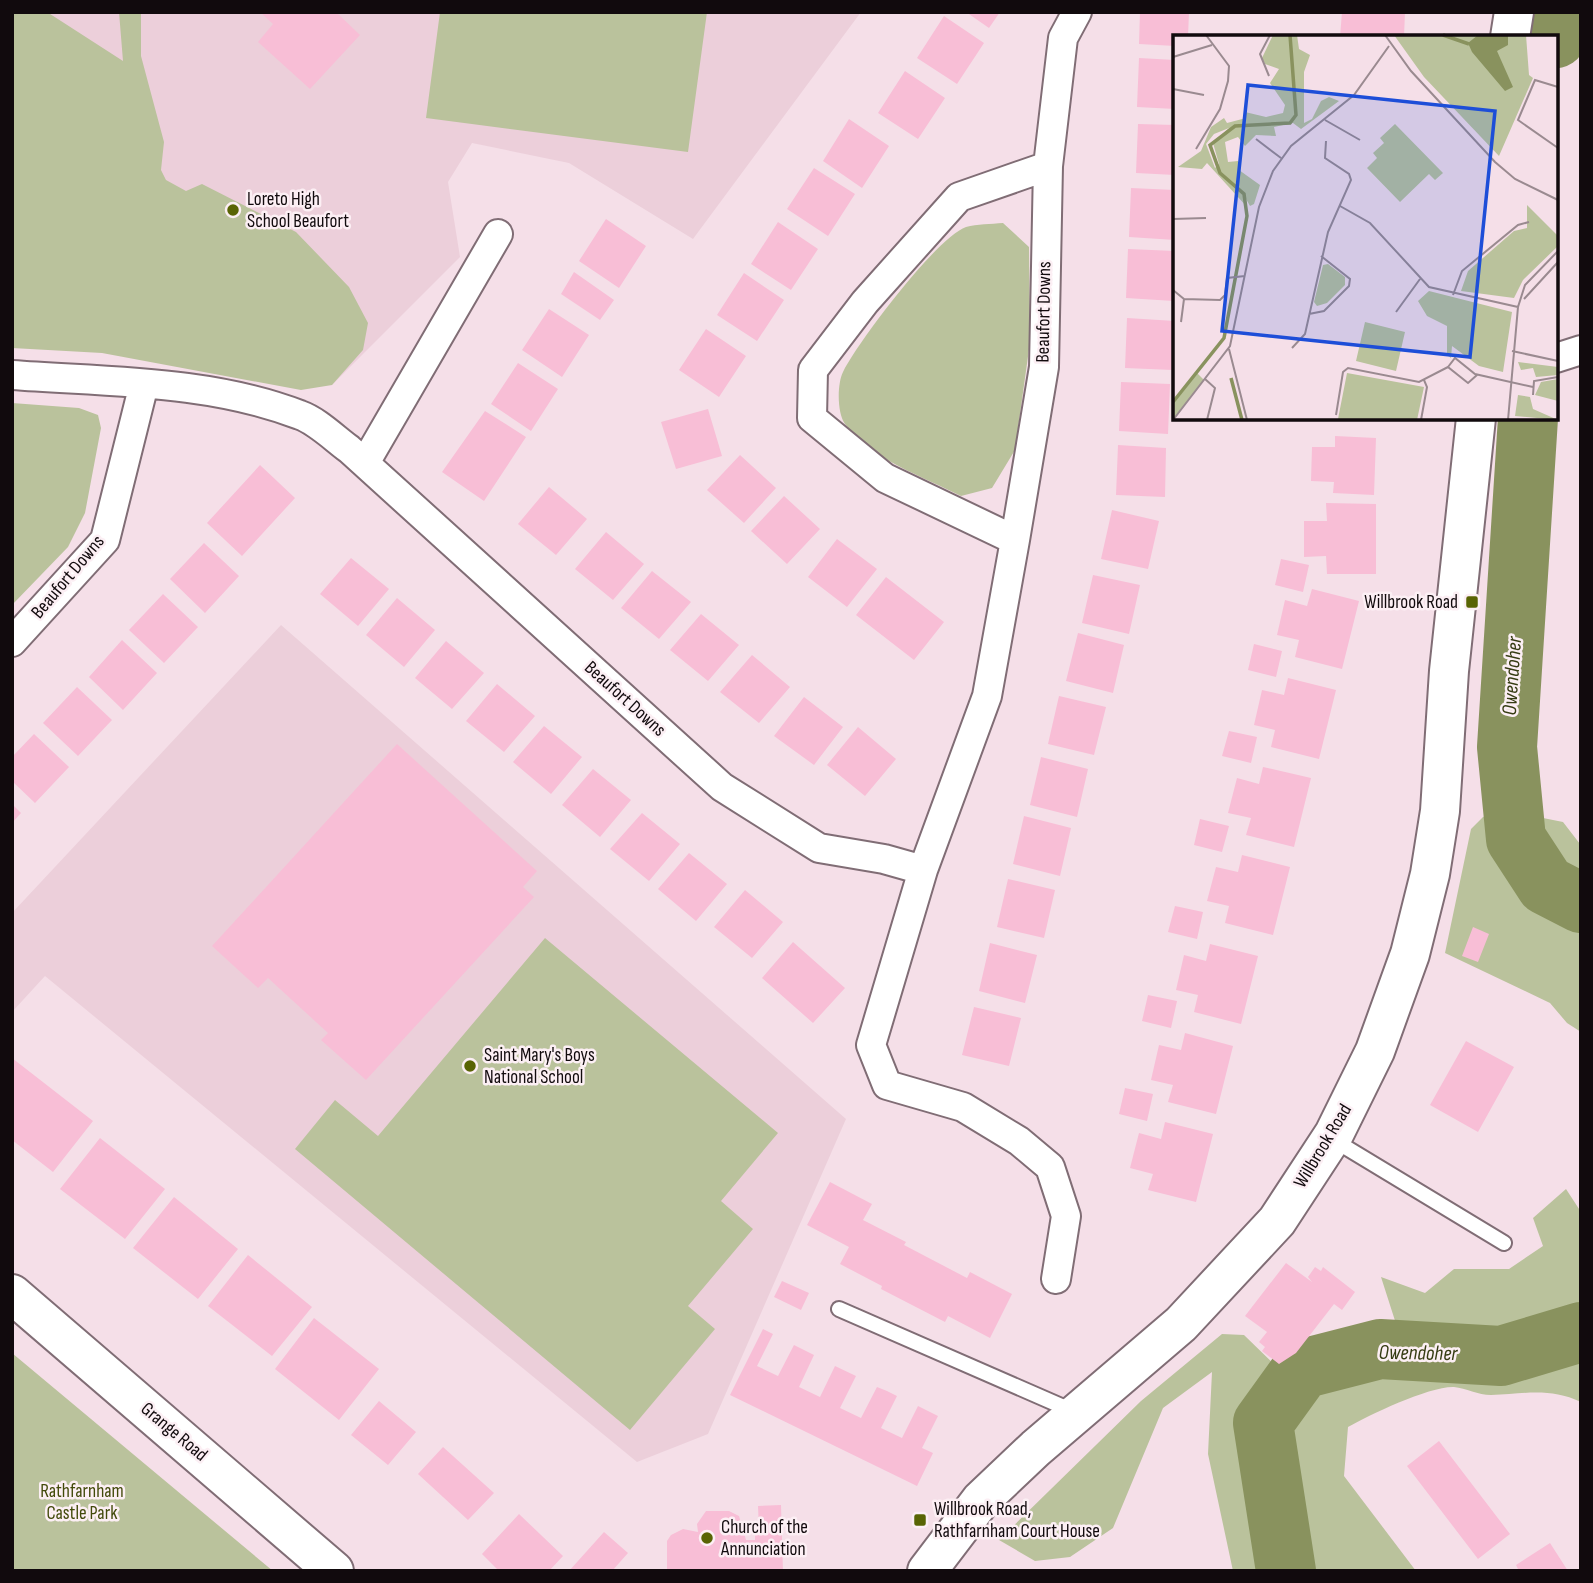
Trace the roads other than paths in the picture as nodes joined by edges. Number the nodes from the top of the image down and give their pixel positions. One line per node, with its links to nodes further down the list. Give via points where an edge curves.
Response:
1 (1077, 12): 4 (street, Beaufort Downs, via 1063,38)
2 (1514, 12): 3 (main road)
3 (1510, 35)
4 (1048, 166): 12 (street, Beaufort Downs, via 1044,367); 12 (street, via 960,197 864,302 813,370 812,418 885,478)
5 (498, 234): 11 (street)
6 (1581, 350): 7 (street)
7 (1558, 357)
8 (12, 375): 9 (street, Beaufort Downs)
9 (144, 384): 11 (street, Beaufort Downs, via 234,395 303,415); 13 (street, Beaufort Downs, via 105,540)
10 (1476, 420): 15 (main road, Willbrook Road, via 1449,671 1440,811 1430,874 1410,954 1375,1051)
11 (365, 463): 14 (street, Beaufort Downs, via 722,787 818,848)
12 (1015, 540): 14 (street, Beaufort Downs, via 987,696)
13 (12, 642)
14 (923, 870): 17 (street, Beaufort Downs, via 871,1045 887,1085 963,1107 1019,1141 1050,1167 1066,1216)
15 (1331, 1138): 16 (lane); 20 (main road, Willbrook Road, via 1277,1220 1181,1324)
16 (1504, 1243)
17 (1056, 1279)
18 (12, 1294): 21 (main road, Grange Road)
19 (839, 1310): 20 (lane)
20 (1076, 1413): 22 (main road, Willbrook Road, via 981,1500)
21 (334, 1571)
22 (927, 1571)

